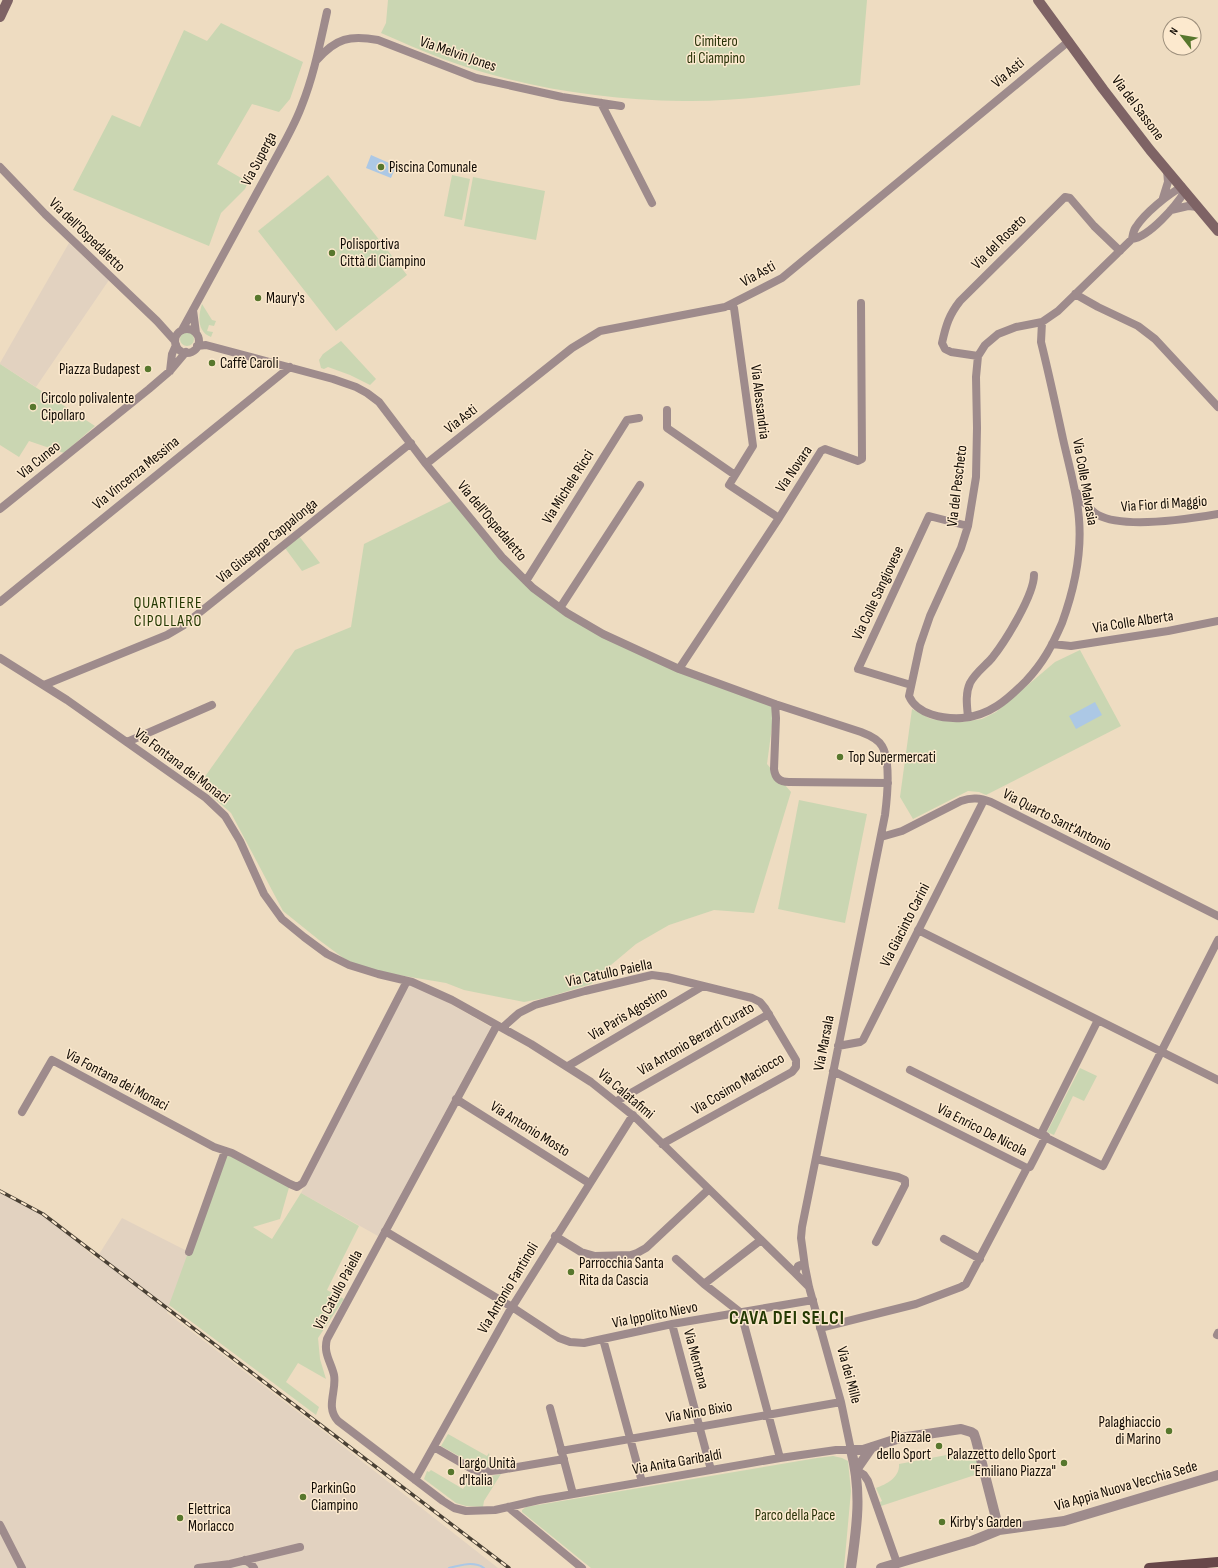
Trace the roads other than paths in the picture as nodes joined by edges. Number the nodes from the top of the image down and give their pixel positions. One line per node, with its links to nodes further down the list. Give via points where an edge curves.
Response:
1 (1038, 0): 3 (main road, Via del Sassone)
2 (327, 12): 4 (street, Via Superga)
3 (1069, 41): 8 (main road, Via del Sassone); 19 (street, Via Asti, via 783,277)
4 (315, 62): 5 (street, Via Melvin Jones, via 339,41 365,38 378,40 476,78); 20 (street, Via Superga, via 302,105 283,145)
5 (601, 103): 6 (street, Via Melvin Jones); 11 (street)
6 (622, 106)
7 (0, 167): 21 (street, Via dell'Ospedaletto, via 45,214)
8 (1167, 170): 9 (main road, Via del Sassone); 10 (street, via 1167,189)
9 (1183, 189): 10 (street, via 1174,191); 12 (main road, Via del Sassone); 13 (street)
10 (1160, 202): 15 (street, via 1136,227)
11 (652, 203)
12 (1198, 207): 13 (street, via 1183,206); 14 (main road, Via del Sassone)
13 (1170, 210): 15 (street, via 1144,235)
14 (1218, 231)
15 (1132, 239): 16 (street)
16 (1120, 251): 17 (street); 29 (street, Via del Roseto, via 1070,198 1065,197 953,310 947,321 942,343 945,349)
17 (1075, 294): 22 (street); 32 (street, via 1149,334)
18 (861, 303): 42 (street, Via Novara, via 862,459 858,461 826,449 821,451)
19 (730, 305): 36 (street, Via Asti, via 601,331 572,348); 37 (street, Via Alessandria, via 734,308 753,446)
20 (193, 310): 23 (street, Via Superga); 24 (street)
21 (157, 321): 23 (street, Via dell'Ospedaletto); 25 (street, Via dell'Ospedaletto)
22 (1042, 322): 29 (street, via 1008,329 991,339); 39 (street, Via Colle Malvasia, via 1041,342)
23 (180, 331): 24 (street, via 189,329); 25 (street)
24 (197, 335): 26 (street); 27 (street)
25 (176, 343): 28 (street, via 179,350); 31 (street)
26 (206, 345): 27 (street, Via dell'Ospedaletto); 30 (street, Via dell'Ospedaletto)
27 (197, 346): 28 (street)
28 (186, 352): 31 (street, Via Cuneo)
29 (978, 356): 43 (street, Via del Pescheto, via 976,477)
30 (290, 367): 35 (street, Via dell'Ospedaletto, via 333,379 367,393 379,402); 46 (street, Via Vincenza Messina)
31 (170, 371): 40 (street, Via Cuneo)
32 (1218, 407)
33 (667, 410): 37 (street, via 667,428)
34 (639, 418): 45 (street, Via Michele Ricci, via 627,420)
35 (411, 443): 36 (street, Via dell'Ospedaletto); 52 (street, Via Giuseppe Cappalonga, via 184,625)
36 (426, 464): 45 (street, Via dell'Ospedaletto, via 502,557)
37 (735, 475): 42 (street, via 729,484 730,487)
38 (640, 485): 47 (street)
39 (1075, 491): 41 (street, Via Fior di Maggio, via 1091,510 1106,518 1129,523); 49 (street, Via Colle Malvasia, via 1080,530 1075,578 1068,606)
40 (1, 504)
41 (1218, 514)
42 (779, 518): 51 (street, Via Novara)
43 (968, 526): 53 (street, Via del Pescheto, via 961,548 930,616); 53 (street, Via Colle Sangiovese, via 929,516 858,669)
44 (1034, 575): 56 (street, via 1030,592 1012,629 971,682 966,697)
45 (526, 580): 47 (street, Via dell'Ospedaletto)
46 (0, 602)
47 (560, 608): 51 (street, Via dell'Ospedaletto, via 603,634)
48 (1218, 621): 49 (street, Via Colle Alberta, via 1168,632 1072,646)
49 (1052, 644): 56 (street, Via Colle Malvasia, via 1043,662 1017,690 991,710)
50 (0, 658): 52 (street, Via Fontana dei Monaci)
51 (679, 669): 54 (street, Via dell'Ospedaletto)
52 (44, 685): 57 (street, Via Fontana dei Monaci)
53 (911, 685): 56 (street, Via Colle Malvasia, via 909,696 912,702 927,712 954,718)
54 (775, 704): 58 (street, Via dell'Ospedaletto, via 872,737 884,751); 58 (street, via 774,769 778,779 788,782)
55 (212, 705): 57 (street)
56 (968, 717)
57 (127, 742): 63 (street, Via Fontana dei Monaci, via 206,798 225,816 264,894 282,919)
58 (888, 783): 60 (street, Via dell'Ospedaletto)
59 (984, 800): 60 (street, Via Quarto Sant'Antonio, via 974,798 961,801 902,831); 61 (street, Via Quarto Sant'Antonio); 62 (street, Via Giacinto Carini)
60 (881, 837): 70 (street, Via Marsala)
61 (1218, 916)
62 (918, 930): 68 (street); 70 (street, Via Giacinto Carini, via 862,1041)
63 (304, 937): 65 (street, Via Calatafimi, via 327,954 349,965)
64 (1218, 940): 71 (street)
65 (407, 981): 69 (street, Via Calatafimi, via 452,1000); 82 (street, via 303,1183 297,1187)
66 (703, 986): 67 (street, Via Catullo Paiella, via 754,999 762,1004); 69 (street, Via Catullo Paiella, via 664,976 644,976 535,1005); 72 (street, Via Paris Agostino)
67 (769, 1014): 77 (street, Via Antonio Berardi Curato); 81 (street, Via Cosimo Maciocco, via 796,1062 793,1071)
68 (1098, 1020): 71 (street); 80 (street)
69 (500, 1026): 72 (street, Via Calatafimi); 76 (street, Via Catullo Paiella)
70 (838, 1046): 74 (street, Via Marsala)
71 (1161, 1052): 75 (street); 80 (street, via 1103,1166)
72 (568, 1066): 77 (street, Via Calatafimi)
73 (910, 1070): 80 (street)
74 (833, 1071): 83 (street, Via Marsala); 84 (street, Via Enrico De Nicola)
75 (1218, 1080)
76 (456, 1099): 85 (street, Via Antonio Mosto); 87 (street, Via Catullo Paiella)
77 (617, 1101): 79 (street, Via Calatafimi)
78 (22, 1112): 82 (street, Via Fontana dei Monaci, via 52,1060)
79 (633, 1115): 81 (street, Via Calatafimi); 85 (street, Via Antonio Fantinoli)
80 (1043, 1135): 84 (street, via 1030,1167)
81 (662, 1144): 86 (street, Via Calatafimi)
82 (225, 1151): 92 (street)
83 (816, 1159): 91 (street, via 905,1180 905,1185); 95 (street, Via Marsala, via 801,1232 803,1255)
84 (1027, 1168): 94 (street, Via Enrico De Nicola)
85 (589, 1183): 88 (street, Via Antonio Fantinoli)
86 (708, 1190): 88 (street, via 646,1248 635,1254 590,1255); 89 (street, Via Calatafimi)
87 (385, 1231): 99 (street, Via Ippolito Nievo); 117 (street, Via Catullo Paiella, via 326,1341 326,1352 334,1380 331,1405 338,1421)
88 (555, 1236): 99 (street, Via Antonio Fantinoli)
89 (761, 1240): 95 (street, Via Calatafimi); 96 (street)
90 (944, 1240): 94 (street)
91 (876, 1242)
92 (189, 1252)
93 (676, 1259): 96 (street)
94 (980, 1259): 102 (street, Via Enrico De Nicola, via 969,1280 961,1287 916,1304)
95 (799, 1269): 97 (street); 97 (street, Via dei Mille)
96 (704, 1284): 100 (street)
97 (809, 1287): 98 (street, Via dei Mille)
98 (813, 1300): 100 (street, Via Ippolito Nievo); 102 (street, Via dei Mille)
99 (512, 1307): 103 (street, Via Ippolito Nievo, via 566,1341 581,1343); 109 (street, Via Antonio Fantinoli)
100 (741, 1313): 101 (street, Via Ippolito Nievo); 106 (street)
101 (672, 1324): 103 (street, Via Ippolito Nievo); 107 (street, Via Mentana)
102 (820, 1328): 104 (street, Via dei Mille)
103 (603, 1339): 108 (street)
104 (841, 1402): 106 (street, Via Nino Bixio); 111 (street, Via dei Mille)
105 (550, 1408): 112 (street)
106 (769, 1414): 107 (street, Via Nino Bixio); 113 (street)
107 (699, 1426): 108 (street, Via Nino Bixio); 114 (street, Via Mentana)
108 (630, 1439): 112 (street, Via Nino Bixio); 118 (street)
109 (434, 1447): 112 (street, Via Nino Bixio, via 484,1472); 117 (street, Via Antonio Fantinoli)
110 (872, 1447): 111 (street); 115 (street); 122 (street, via 900,1438 961,1429 971,1432 976,1440)
111 (851, 1450): 113 (street, Via Anita Garibaldi); 115 (street, Via dei Mille)
112 (563, 1455): 119 (street)
113 (780, 1458): 114 (street, Via Anita Garibaldi)
114 (711, 1470): 118 (street, Via Anita Garibaldi)
115 (856, 1470): 126 (street, Via dei Mille, via 868,1481); 131 (street, Via dei Mille, via 858,1511)
116 (1218, 1475): 122 (street, Via Appia Nuova Vecchia Sede, via 1064,1521)
117 (415, 1480): 120 (street, Via Catullo Paiella, via 442,1501 460,1510)
118 (642, 1482): 119 (street, Via Anita Garibaldi)
119 (573, 1494): 120 (street, Via Anita Garibaldi)
120 (508, 1507): 130 (street)
121 (0, 1525): 127 (street)
122 (1000, 1530): 126 (street, Via Appia Nuova Vecchia Sede)
123 (300, 1547): 124 (street)
124 (244, 1560): 128 (street); 129 (street)
125 (1218, 1562): 133 (main road)
126 (897, 1563): 132 (street, Via Appia Nuova Vecchia Sede)
127 (22, 1568)
128 (198, 1568)
129 (254, 1568)
130 (582, 1568)
131 (851, 1568)
132 (881, 1568)
133 (1149, 1568)

